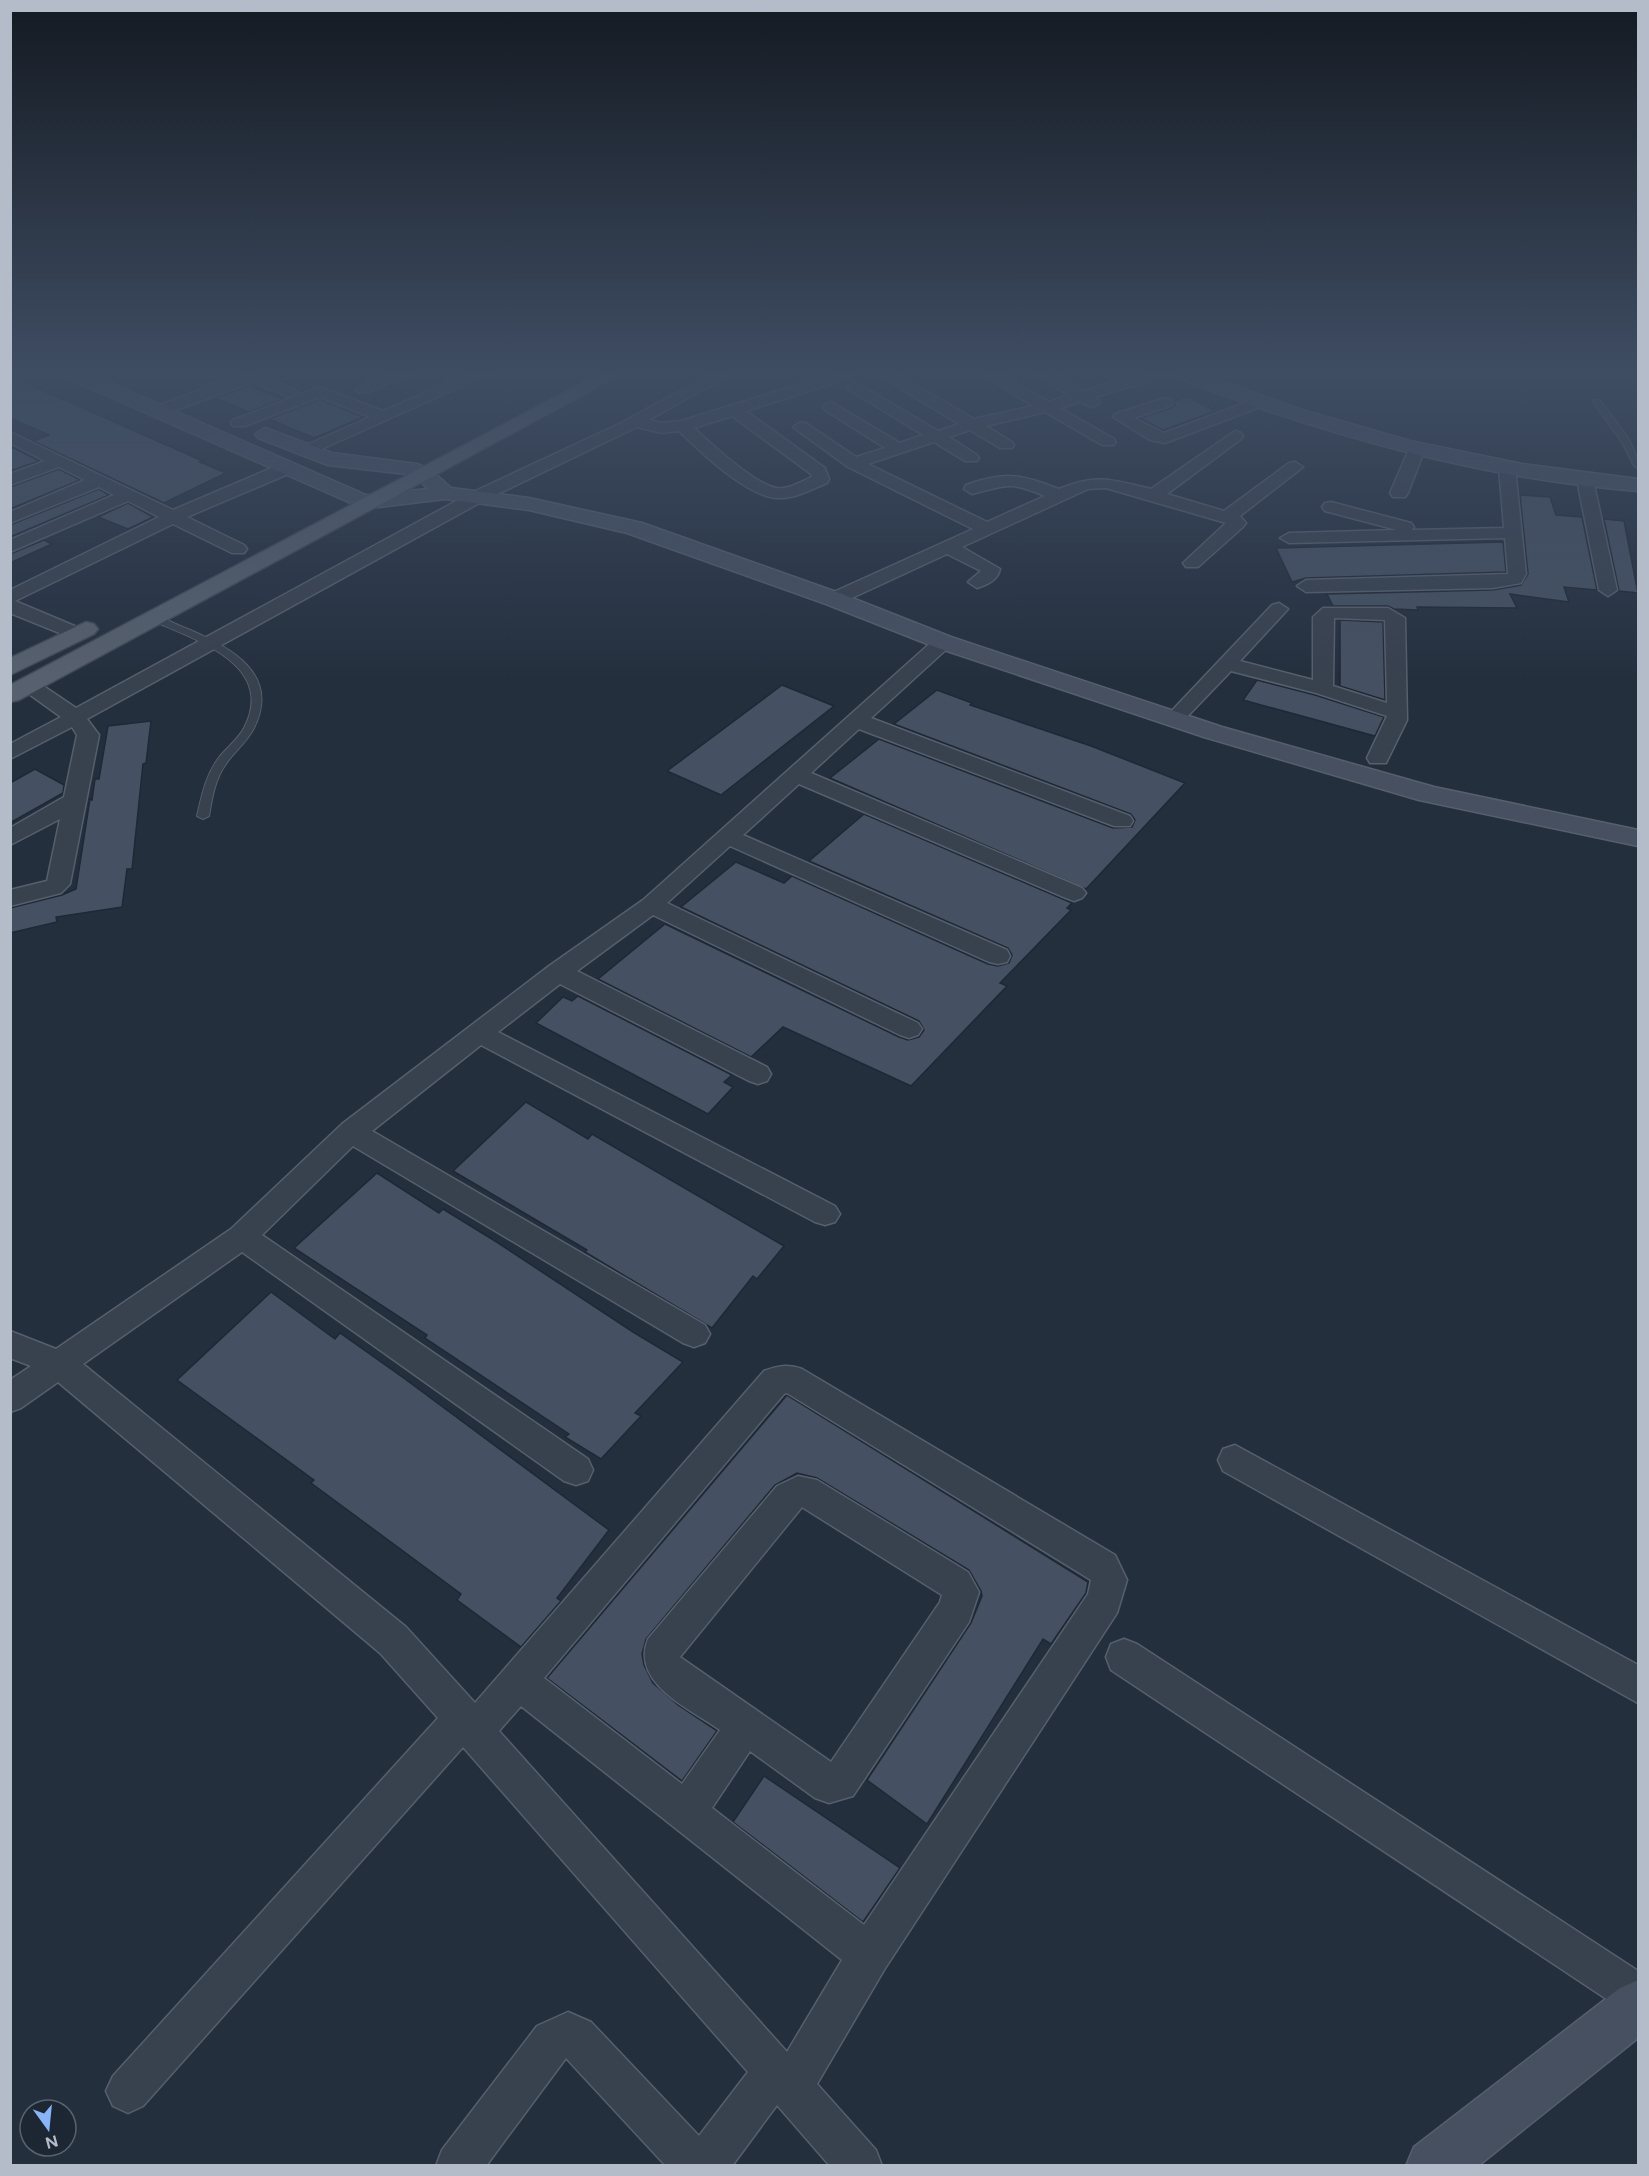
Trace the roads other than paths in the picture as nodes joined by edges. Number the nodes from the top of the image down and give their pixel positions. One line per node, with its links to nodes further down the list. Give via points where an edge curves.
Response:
1 (92, 476): 19 (street)
2 (269, 476): 32 (street)
3 (303, 476): 22 (street)
4 (374, 476): 22 (main road)
5 (420, 476): 29 (main road)
6 (425, 476): 23 (street)
7 (522, 476): 28 (street)
8 (746, 476): 9 (street, via 770,492 792,491 821,479)
9 (820, 476)
10 (879, 476): 35 (street)
11 (1180, 476): 27 (street)
12 (1283, 476): 34 (street)
13 (1406, 476): 24 (street)
14 (1508, 476): 36 (street)
15 (1567, 476): 17 (street)
16 (1572, 476): 17 (street)
17 (1579, 477): 18 (street); 20 (street); 47 (street)
18 (1638, 477)
19 (101, 480): 25 (street); 33 (street)
20 (1638, 485)
21 (972, 489): 26 (street, via 1009,478)
22 (341, 493): 29 (street); 30 (main road)
23 (445, 493): 28 (street); 29 (street)
24 (1399, 493)
25 (130, 494): 32 (street); 41 (street)
26 (1058, 495): 27 (street, via 1096,483); 35 (street)
27 (1154, 495): 34 (street)
28 (477, 497): 49 (street, via 529,504 634,528); 56 (street)
29 (370, 502): 53 (main road)
30 (321, 504)
31 (1331, 507): 37 (street)
32 (175, 516): 42 (street); 48 (street)
33 (10, 518)
34 (1226, 518): 44 (street, via 1234,519 1236,526)
35 (985, 528): 40 (street)
36 (1513, 533): 37 (street); 46 (street, via 1517,574 1507,581)
37 (1435, 535): 39 (street)
38 (259, 538): 42 (main road)
39 (1289, 538)
40 (946, 546): 45 (street, via 991,569); 49 (street)
41 (10, 547)
42 (238, 549): 43 (main road)
43 (218, 560)
44 (1192, 563)
45 (977, 582)
46 (1306, 586)
47 (1608, 590)
48 (10, 597)
49 (834, 599): 55 (street)
50 (10, 606): 54 (street)
51 (1279, 609): 57 (street)
52 (107, 618): 54 (main road)
53 (154, 618): 56 (lane); 60 (main road)
54 (76, 634): 58 (main road)
55 (943, 642): 63 (street); 64 (street)
56 (208, 645): 62 (street); 69 (lane, via 246,666 254,679 258,701 248,729 218,766)
57 (1227, 664): 59 (street); 63 (street)
58 (10, 668)
59 (1323, 689): 61 (street); 61 (street, via 1323,616 1330,612 1388,614 1395,618)
60 (20, 690): 62 (street)
61 (1397, 712): 66 (street, via 1397,720)
62 (75, 717): 65 (street); 68 (street, via 88,735)
63 (1174, 719): 73 (street, via 1429,794)
64 (856, 720): 67 (street); 70 (street)
65 (10, 753)
66 (1378, 758)
67 (795, 774): 71 (street); 74 (street)
68 (76, 800): 72 (street); 75 (street, via 58,884)
69 (203, 816)
70 (1122, 821)
71 (728, 837): 76 (street); 77 (street)
72 (10, 838)
73 (1638, 838)
74 (1074, 893)
75 (10, 898)
76 (651, 905): 78 (street); 79 (street)
77 (998, 957)
78 (558, 972): 80 (street); 81 (street)
79 (909, 1029)
80 (479, 1033): 82 (street); 83 (street)
81 (758, 1074)
82 (352, 1131): 84 (street); 85 (street)
83 (825, 1214)
84 (241, 1237): 87 (street); 90 (street)
85 (694, 1334)
86 (10, 1344): 87 (street)
87 (60, 1364): 88 (street); 94 (street, via 393,1640)
88 (10, 1398)
89 (1235, 1460): 93 (street)
90 (576, 1470)
91 (1124, 1658): 98 (street)
92 (518, 1681): 94 (street); 96 (street); 97 (street, via 775,1381 782,1378 791,1379 1103,1567 1109,1580 1104,1601)
93 (1638, 1685)
94 (470, 1724): 100 (street); 101 (street)
95 (745, 1726): 95 (street, via 668,1671 661,1652 798,1491 805,1491 946,1578 961,1592 956,1610 839,1782 822,1781); 96 (street)
96 (686, 1812): 97 (street)
97 (869, 1955): 100 (street)
98 (1638, 1995)
99 (1638, 2006): 106 (street)
100 (783, 2079): 104 (street); 105 (street)
101 (128, 2091)
102 (458, 2166): 103 (street, via 552,2041 568,2033)
103 (697, 2166)
104 (704, 2166)
105 (860, 2166)
106 (1433, 2166)

